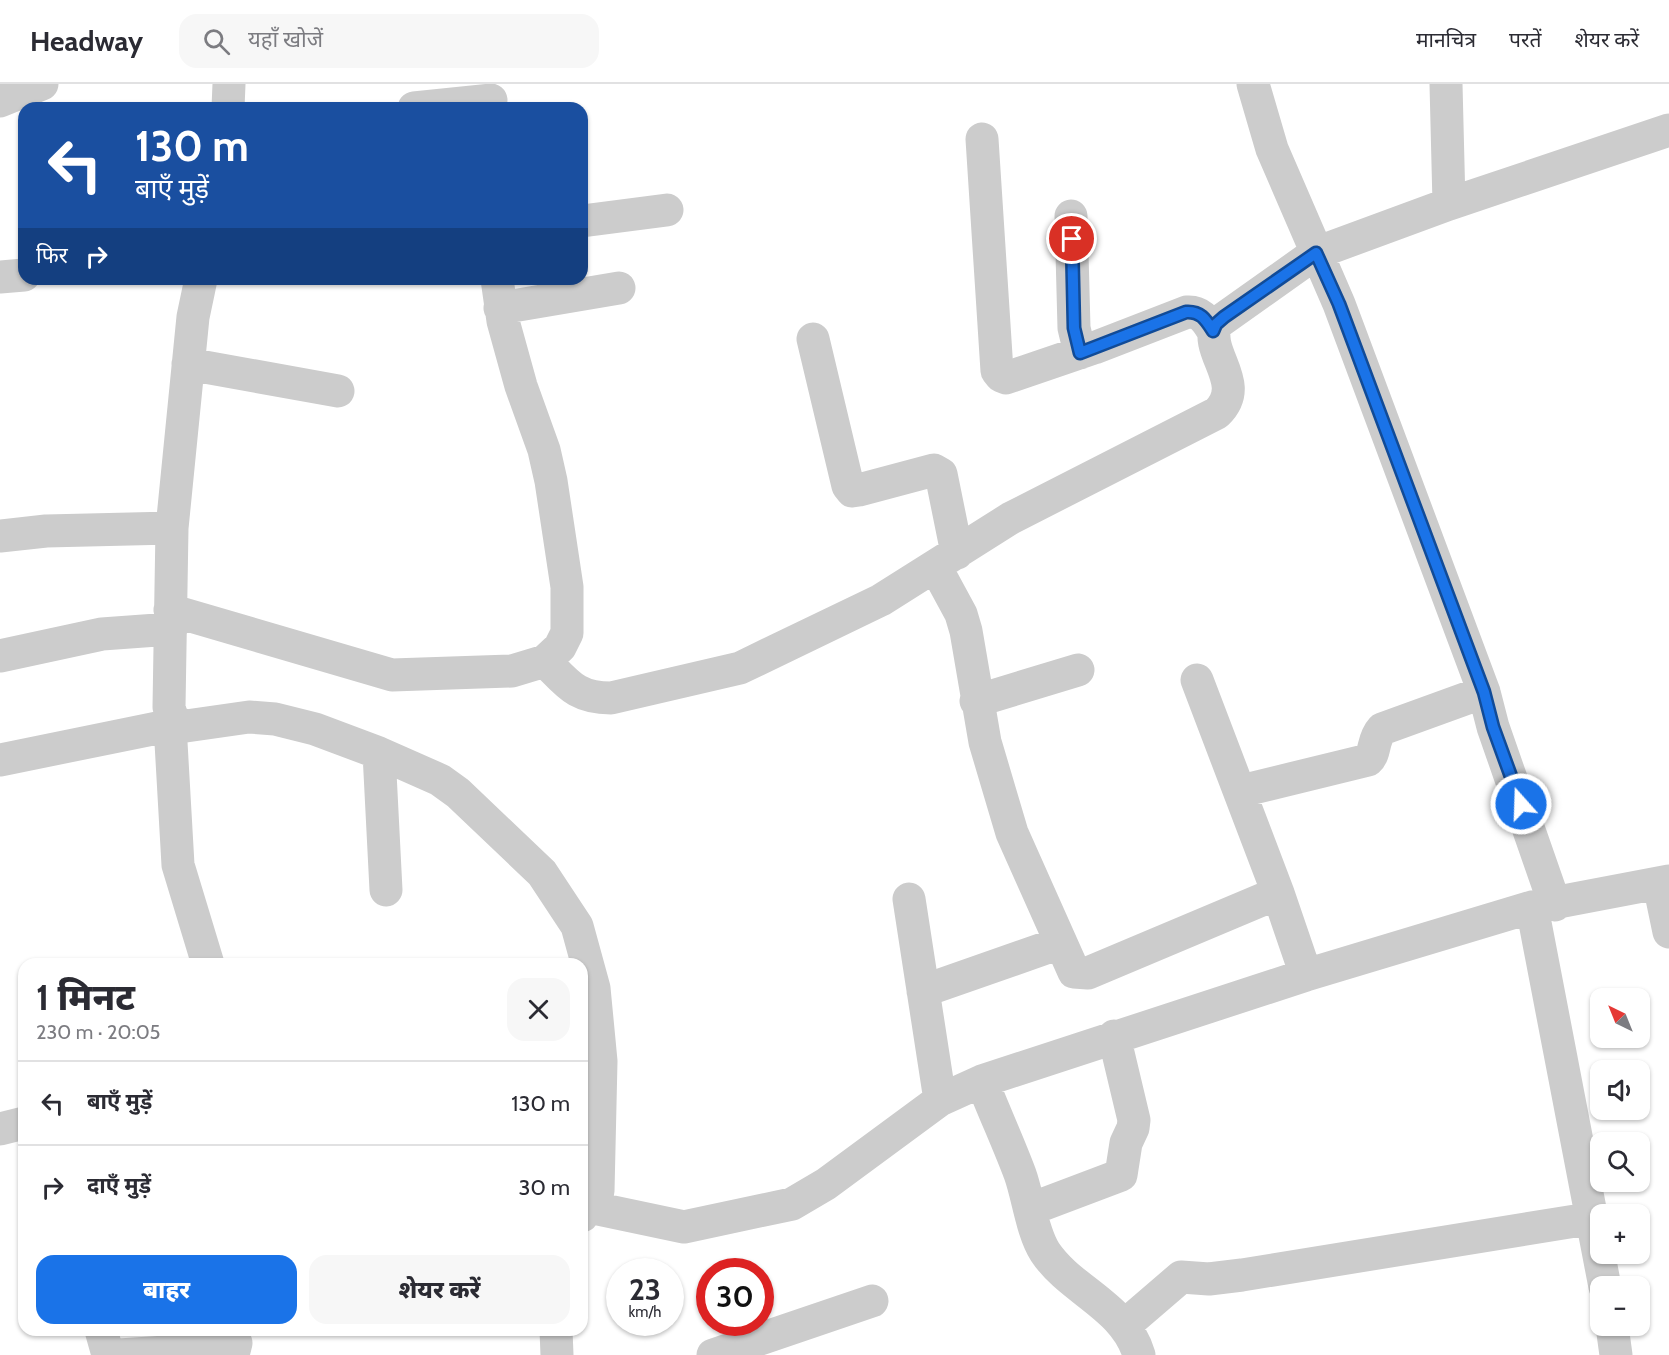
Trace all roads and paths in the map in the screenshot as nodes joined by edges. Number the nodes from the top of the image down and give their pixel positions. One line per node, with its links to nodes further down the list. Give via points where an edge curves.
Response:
1 (42, 84): 6 (street)
2 (229, 84): 7 (street)
3 (1253, 84): 15 (street, via 1272,149)
4 (1446, 84): 11 (street)
5 (494, 92): 8 (street)
6 (0, 101)
7 (228, 102)
8 (444, 102)
9 (1669, 130): 11 (street)
10 (982, 139): 23 (street, via 997,371 1006,378)
11 (1449, 204): 15 (street)
12 (667, 210): 14 (street)
13 (1071, 216): 23 (street, via 1074,328)
14 (588, 220)
15 (1316, 253): 21 (street, via 1224,317); 34 (street, via 1339,304)
16 (18, 276): 17 (street)
17 (0, 277)
18 (200, 285): 24 (street)
19 (619, 288): 20 (street)
20 (498, 293): 31 (street, via 521,386 544,450 567,587 567,633 560,647)
21 (1213, 331): 23 (street, via 1204,317 1186,312); 28 (street, via 1229,386 1229,396 1217,413 1042,502)
22 (813, 339): 28 (street, via 848,486 852,491 934,470 941,474)
23 (1080, 353)
24 (188, 364): 25 (street); 26 (street)
25 (338, 391)
26 (172, 528): 27 (street); 29 (street)
27 (0, 536)
28 (946, 559): 31 (street, via 880,600 740,668 707,678 611,698 592,698 576,692); 35 (street, via 962,614)
29 (170, 619): 30 (street); 31 (street, via 392,675 512,671); 36 (street, via 169,707)
30 (0, 656)
31 (545, 661)
32 (1078, 670): 35 (street)
33 (1197, 680): 39 (street)
34 (1484, 692): 39 (street, via 1382,729 1375,737 1368,760); 44 (street)
35 (976, 701): 46 (street, via 1012,833)
36 (174, 725): 37 (street, via 249,717 275,719); 38 (street); 47 (street, via 178,865)
37 (379, 753): 41 (street); 48 (street, via 440,780 458,793 542,873 577,926)
38 (0, 760)
39 (1241, 791): 42 (street)
40 (1664, 883): 44 (street); 45 (street)
41 (386, 890)
42 (1278, 893): 46 (street, via 1081,975 1074,972); 50 (street)
43 (909, 899): 51 (street)
44 (1544, 906): 50 (street); 57 (street)
45 (1669, 932)
46 (1060, 943): 51 (street)
47 (206, 958)
48 (586, 958)
49 (588, 966): 58 (street, via 601,1061 598,1191)
50 (1306, 975): 52 (street)
51 (923, 991): 54 (street)
52 (1114, 1036): 53 (street); 59 (street, via 1134,1120 1121,1175)
53 (982, 1081): 54 (street); 59 (street)
54 (940, 1100): 60 (street, via 826,1184 792,1204 684,1227)
55 (18, 1125): 56 (street)
56 (0, 1130)
57 (1592, 1204)
58 (588, 1205)
59 (1031, 1209): 63 (street, via 1043,1249 1055,1265)
60 (588, 1211)
61 (1590, 1219): 63 (street, via 1242,1275 1181,1277)
62 (872, 1301): 71 (street)
63 (1124, 1326): 72 (street)
64 (103, 1336): 67 (street)
65 (556, 1336): 70 (street)
66 (1613, 1336): 73 (street)
67 (108, 1355)
68 (119, 1355): 69 (street, via 166,1352 227,1336 236,1343)
69 (233, 1355)
70 (557, 1355)
71 (713, 1355)
72 (1139, 1355)
73 (1616, 1355)

